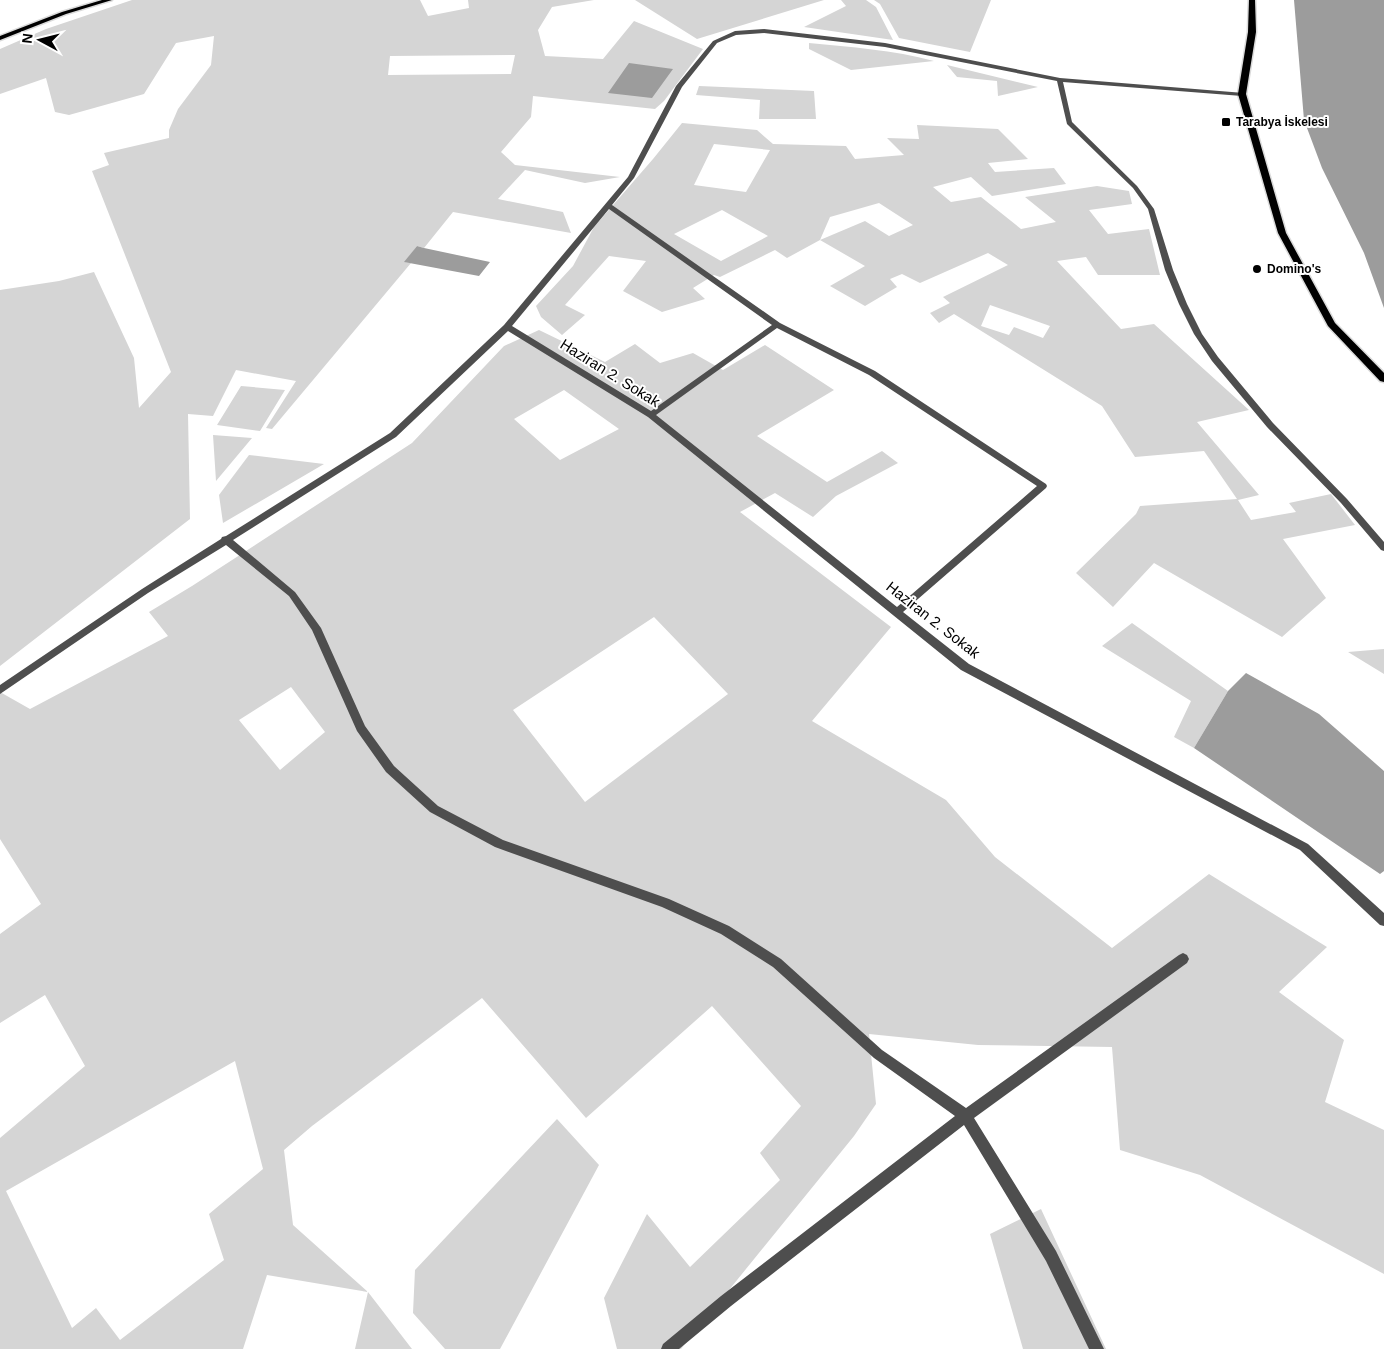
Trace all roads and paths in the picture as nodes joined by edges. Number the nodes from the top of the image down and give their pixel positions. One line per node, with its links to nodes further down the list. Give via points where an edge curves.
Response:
1 (109, 0): 3 (main road, via 64,13)
2 (1252, 0): 5 (main road, via 1252,32)
3 (0, 38)
4 (1060, 80): 5 (street); 6 (street, via 885,46 764,31 735,33 715,42 679,86 635,171); 12 (street, via 1069,123 1135,187 1151,210 1183,304 1215,359 1270,426 1344,501)
5 (1242, 94): 9 (main road, via 1282,233 1331,324)
6 (608, 205): 7 (street); 8 (street)
7 (777, 325): 10 (street); 13 (street, via 872,373 1043,486)
8 (507, 327): 10 (street, Haziran 2. Sokak); 11 (street, via 393,435)
9 (1384, 379)
10 (651, 415): 13 (street, Haziran 2. Sokak)
11 (225, 539): 14 (street); 17 (street, via 292,594 316,628 361,728 390,769 434,809 499,844 665,903 725,930 777,963 878,1054)
12 (1384, 548)
13 (898, 612): 15 (street, Haziran 2. Sokak, via 966,666 1304,847)
14 (0, 690)
15 (1384, 921)
16 (1183, 959): 17 (street)
17 (966, 1116): 18 (street); 19 (street, via 1051,1256)
18 (668, 1349)
19 (1097, 1349)

